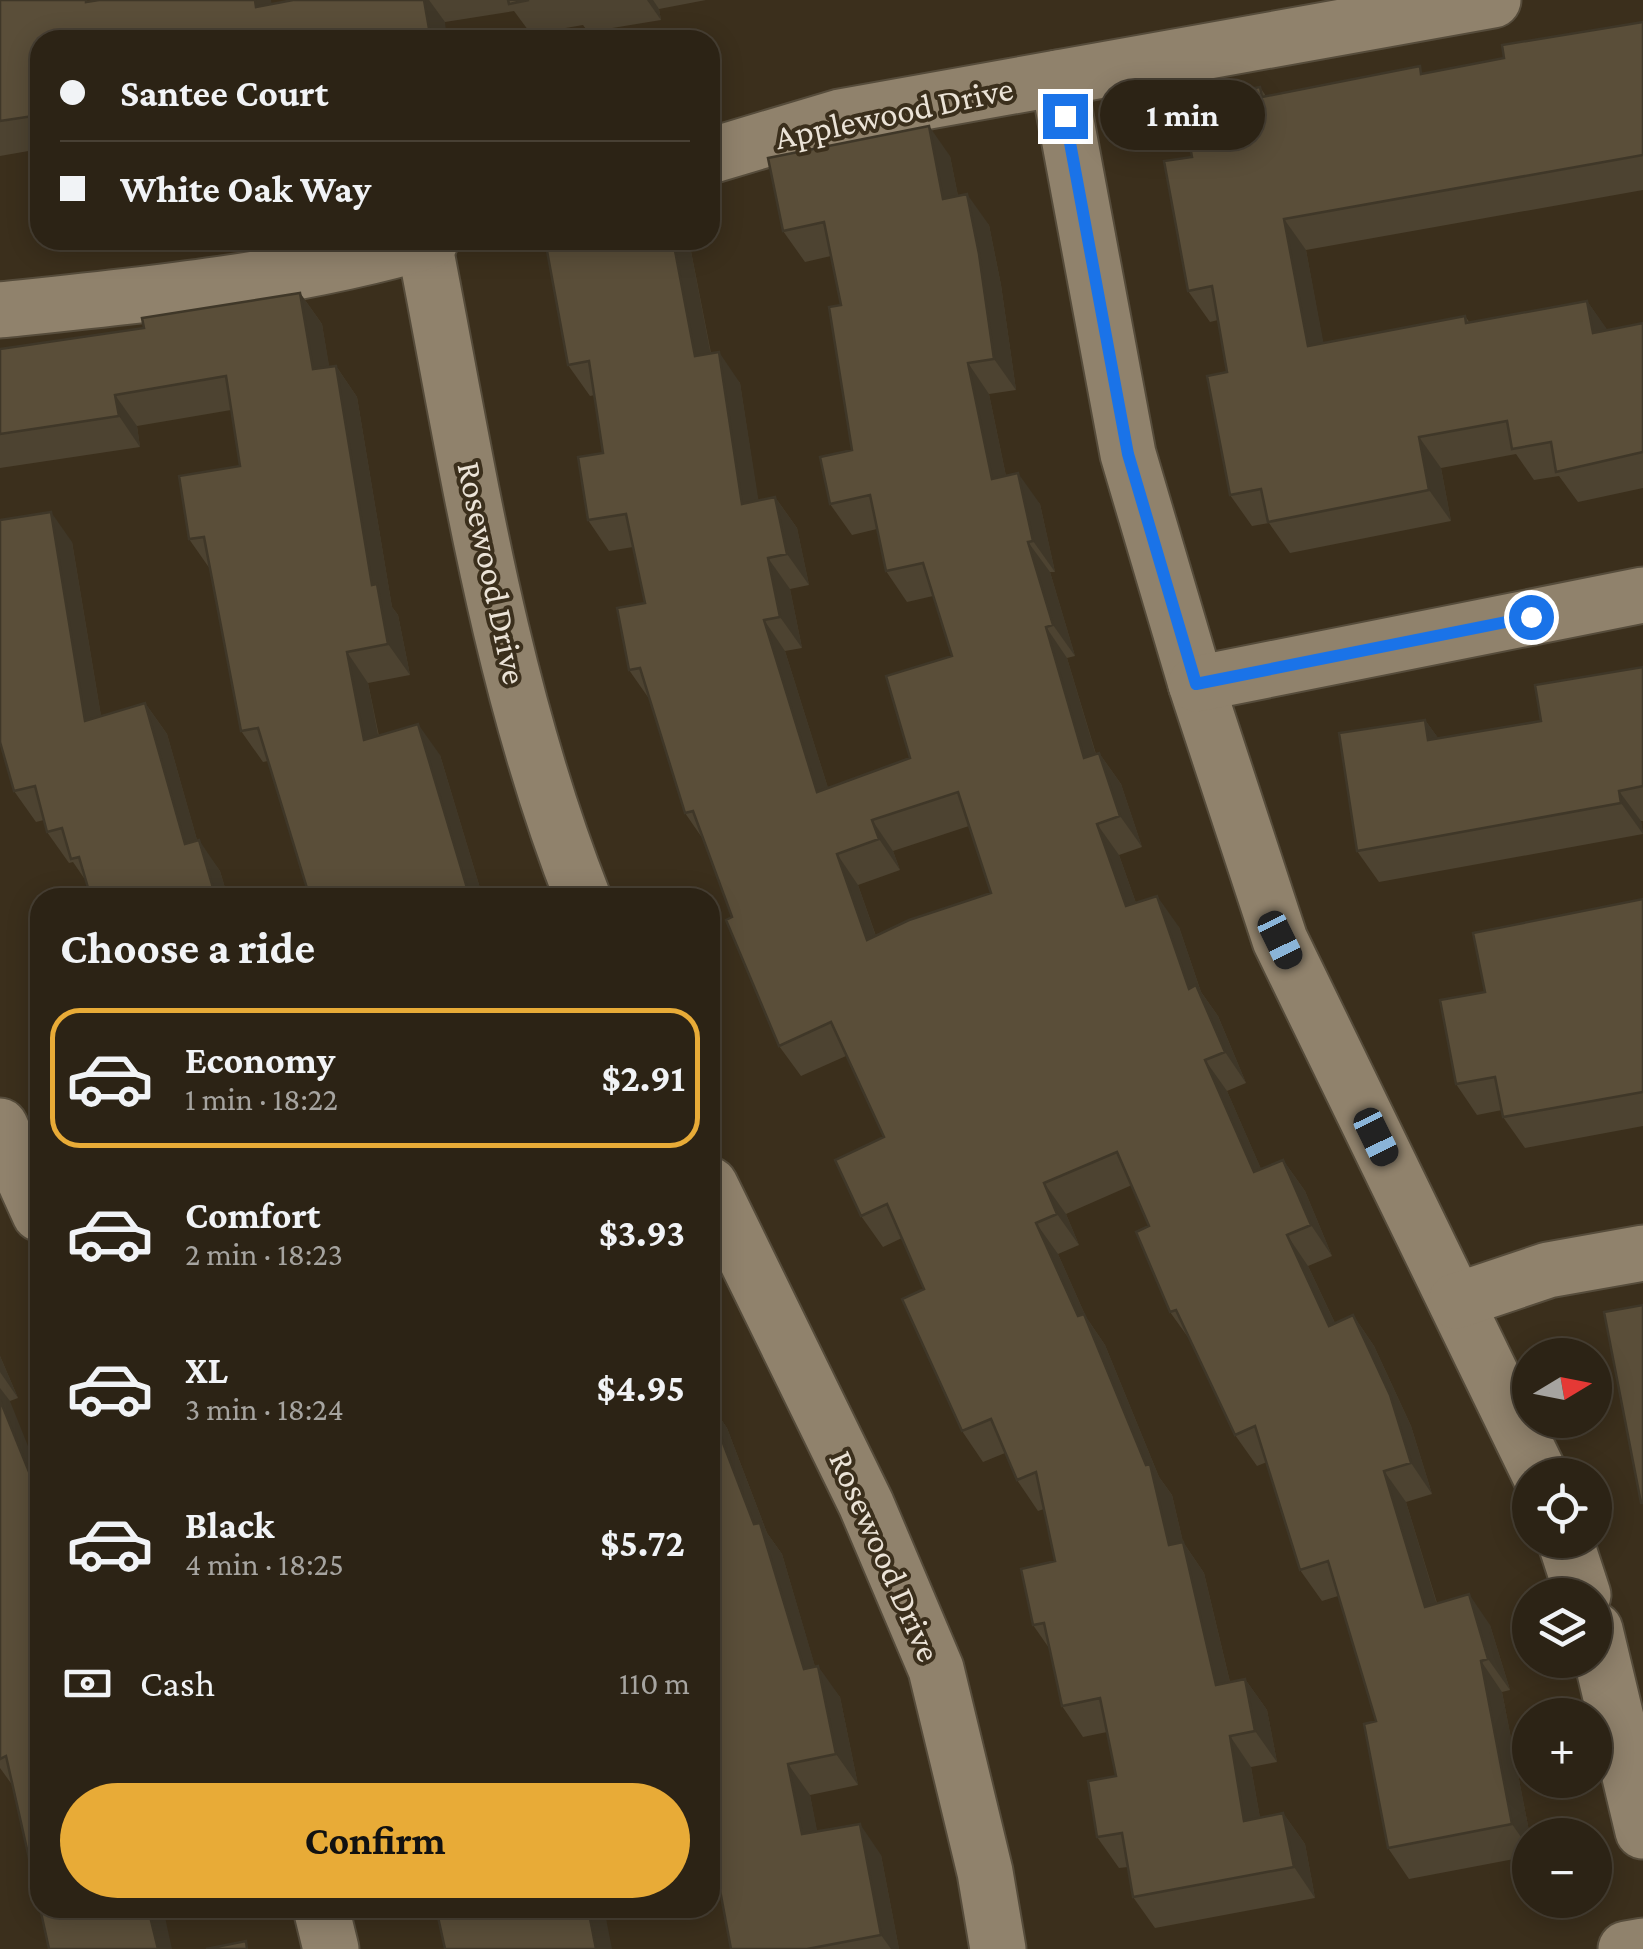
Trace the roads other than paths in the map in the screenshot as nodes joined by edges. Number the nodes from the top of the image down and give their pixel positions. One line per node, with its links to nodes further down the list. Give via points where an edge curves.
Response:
1 (1493, 0): 2 (street, Applewood Drive)
2 (1058, 78): 3 (street, Applewood Drive, via 840,118); 8 (street, via 1128,454)
3 (720, 153)
4 (388, 250): 6 (street, via 158,293)
5 (430, 250): 9 (street, Rosewood Drive, via 496,613 549,812)
6 (0, 310)
7 (1643, 594): 8 (street)
8 (1196, 684): 14 (street, via 1280,940)
9 (579, 888)
10 (0, 1126): 11 (street)
11 (30, 1192)
12 (720, 1205): 21 (street, Rosewood Drive, via 866,1504 936,1669)
13 (1643, 1253): 14 (street, via 1548,1270)
14 (1456, 1302): 15 (street)
15 (1532, 1458)
16 (1607, 1678): 17 (street)
17 (1643, 1830)
18 (323, 1918): 20 (street)
19 (1643, 1946): 22 (street)
20 (331, 1949)
21 (998, 1949)
22 (1626, 1949)

